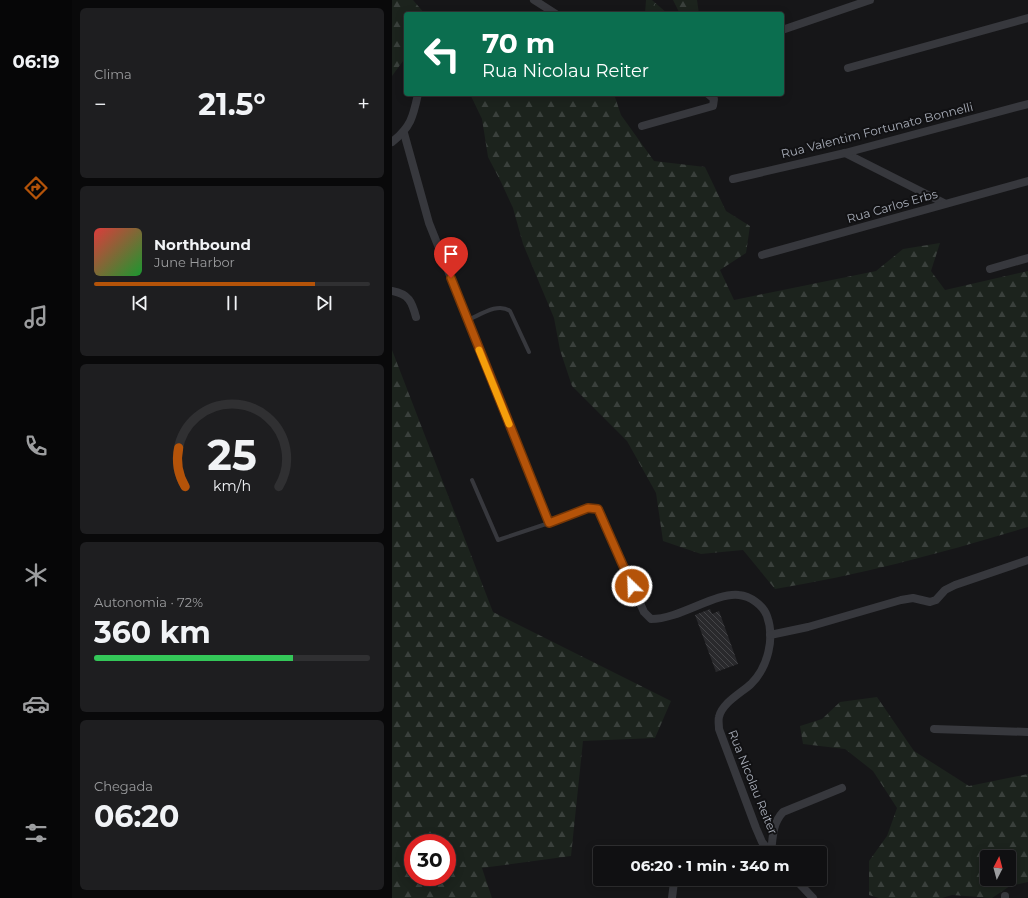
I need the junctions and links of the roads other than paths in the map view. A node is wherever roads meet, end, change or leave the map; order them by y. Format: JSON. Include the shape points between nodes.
{"nodes":[{"id":1,"x":534,"y":0,"type":"edge"},
{"id":2,"x":870,"y":0,"type":"edge"},
{"id":3,"x":553,"y":12,"type":"edge"},
{"id":4,"x":1028,"y":18,"type":"edge"},
{"id":5,"x":784,"y":29,"type":"edge"},
{"id":6,"x":848,"y":68,"type":"dead end"},
{"id":7,"x":418,"y":96,"type":"edge"},
{"id":8,"x":710,"y":96,"type":"edge"},
{"id":9,"x":1028,"y":104,"type":"edge"},
{"id":10,"x":642,"y":126,"type":"dead end"},
{"id":11,"x":404,"y":133,"type":"junction"},
{"id":12,"x":392,"y":142,"type":"edge"},
{"id":13,"x":845,"y":153,"type":"junction"},
{"id":14,"x":733,"y":179,"type":"dead end"},
{"id":15,"x":1028,"y":181,"type":"edge"},
{"id":16,"x":944,"y":203,"type":"junction"},
{"id":17,"x":762,"y":255,"type":"dead end"},
{"id":18,"x":1028,"y":258,"type":"edge"},
{"id":19,"x":990,"y":269,"type":"dead end"},
{"id":20,"x":392,"y":290,"type":"edge"},
{"id":21,"x":416,"y":318,"type":"dead end"},
{"id":22,"x":467,"y":320,"type":"junction"},
{"id":23,"x":529,"y":352,"type":"dead end"},
{"id":24,"x":472,"y":480,"type":"dead end"},
{"id":25,"x":549,"y":523,"type":"junction"},
{"id":26,"x":1028,"y":560,"type":"edge"},
{"id":27,"x":770,"y":635,"type":"junction"},
{"id":28,"x":934,"y":729,"type":"dead end"},
{"id":29,"x":1028,"y":732,"type":"edge"},
{"id":30,"x":842,"y":788,"type":"dead end"},
{"id":31,"x":765,"y":846,"type":"edge"},
{"id":32,"x":772,"y":846,"type":"edge"},
{"id":33,"x":674,"y":886,"type":"edge"},
{"id":34,"x":802,"y":886,"type":"edge"},
{"id":35,"x":672,"y":898,"type":"edge"},
{"id":36,"x":813,"y":898,"type":"edge"}],
"edges":[{"from":1,"to":3,"type":"street"},
{"from":2,"to":5,"type":"street"},
{"from":4,"to":6,"type":"street"},
{"from":7,"to":11,"type":"street"},
{"from":8,"to":10,"type":"street","via":[[714,99],[713,106]]},
{"from":9,"to":13,"type":"street","name":"Rua Valentim Fortunato Bonnelli"},
{"from":11,"to":12,"type":"street"},
{"from":11,"to":22,"type":"street","via":[[429,223]]},
{"from":13,"to":14,"type":"street","name":"Rua Valentim Fortunato Bonnelli"},
{"from":13,"to":16,"type":"street"},
{"from":15,"to":16,"type":"street","name":"Rua Carlos Erbs"},
{"from":16,"to":17,"type":"street","name":"Rua Carlos Erbs"},
{"from":18,"to":19,"type":"street"},
{"from":20,"to":21,"type":"street","via":[[405,294],[411,300]]},
{"from":22,"to":23,"type":"lane","via":[[505,307],[510,311]]},
{"from":22,"to":25,"type":"street"},
{"from":24,"to":25,"type":"lane","via":[[498,540]]},
{"from":25,"to":27,"type":"street","name":"Rua Nicolau Reiter","via":[[588,508],[598,509],[644,612],[651,619],[664,619],[722,598],[738,595],[755,601],[765,611]]},
{"from":26,"to":27,"type":"street","via":[[955,585],[930,602],[913,598],[901,600],[808,627]]},
{"from":27,"to":31,"type":"street","name":"Rua Nicolau Reiter","via":[[767,656],[760,672],[719,716],[719,729],[756,828]]},
{"from":28,"to":29,"type":"street"},
{"from":30,"to":32,"type":"street","via":[[783,812],[773,830]]},
{"from":33,"to":35,"type":"street"},
{"from":34,"to":36,"type":"street"}]}
